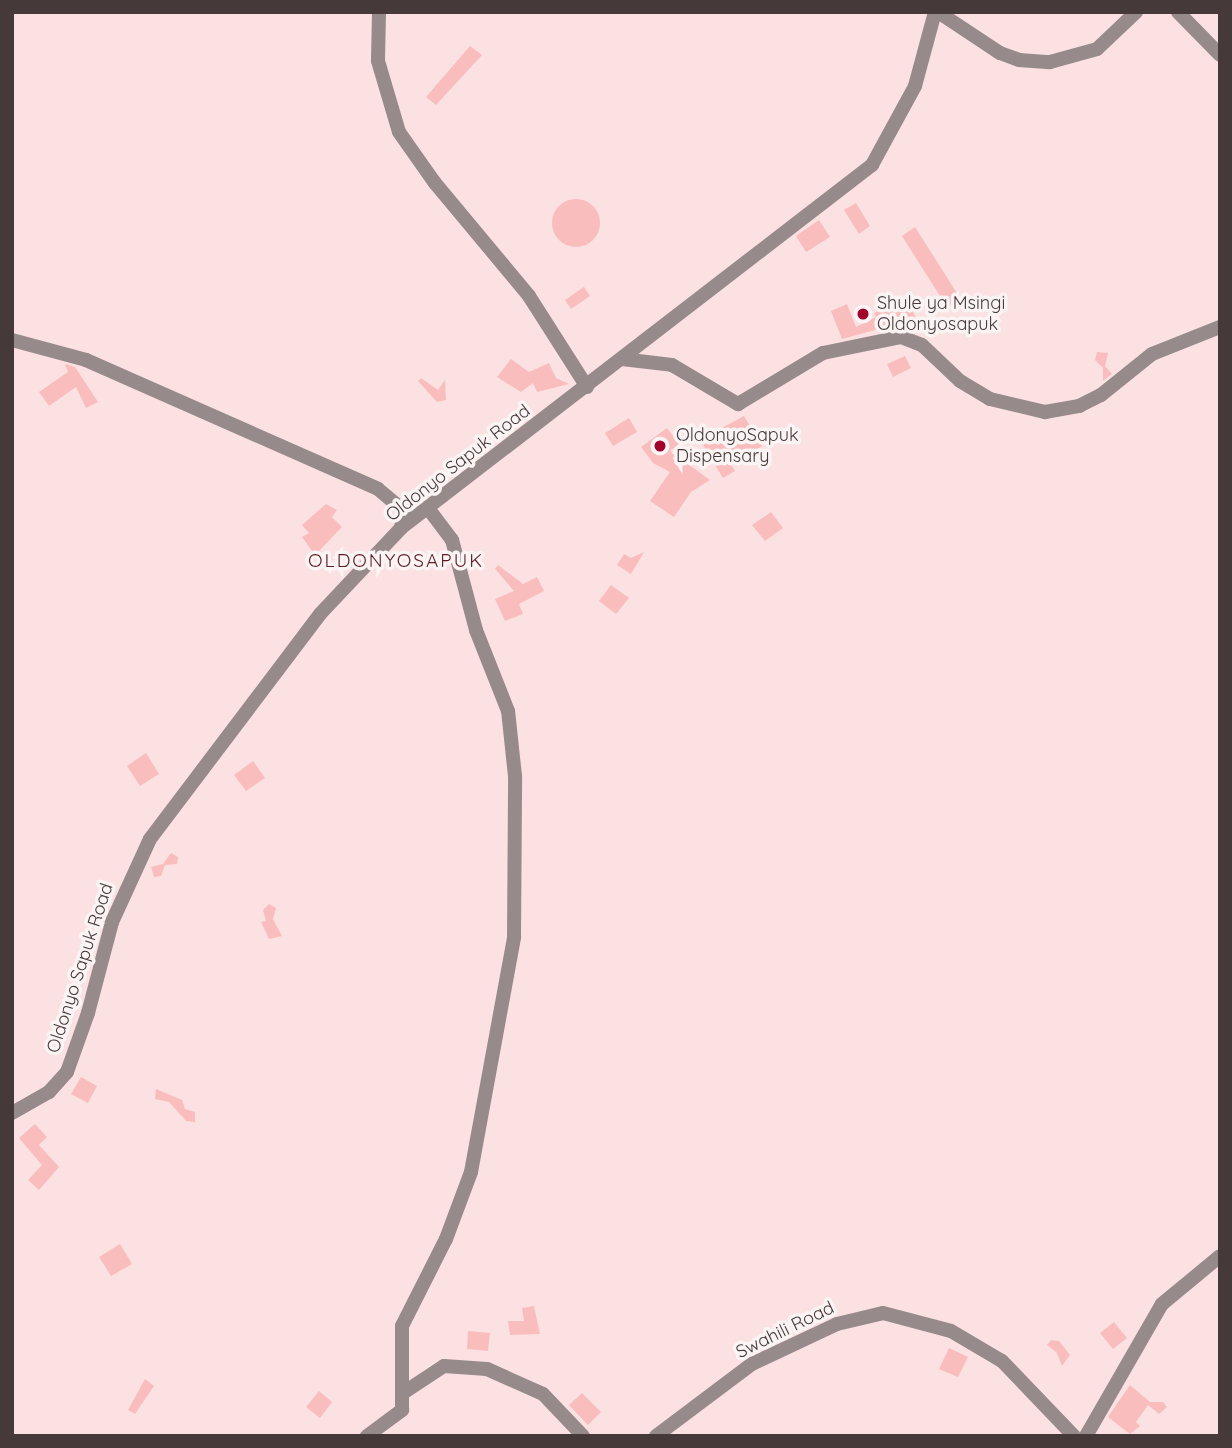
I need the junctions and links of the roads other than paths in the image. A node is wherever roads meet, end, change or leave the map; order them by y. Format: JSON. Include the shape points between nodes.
{"nodes":[{"id":1,"x":379,"y":12,"type":"edge"},
{"id":2,"x":937,"y":12,"type":"edge"},
{"id":3,"x":1136,"y":12,"type":"edge"},
{"id":4,"x":1178,"y":12,"type":"edge"},
{"id":5,"x":1220,"y":55,"type":"edge"},
{"id":6,"x":1220,"y":327,"type":"edge"},
{"id":7,"x":12,"y":340,"type":"edge"},
{"id":8,"x":622,"y":359,"type":"junction"},
{"id":9,"x":587,"y":387,"type":"junction"},
{"id":10,"x":428,"y":508,"type":"junction"},
{"id":11,"x":401,"y":528,"type":"junction"},
{"id":12,"x":12,"y":1113,"type":"edge"},
{"id":13,"x":1220,"y":1256,"type":"edge"},
{"id":14,"x":403,"y":1393,"type":"junction"},
{"id":15,"x":367,"y":1436,"type":"edge"},
{"id":16,"x":583,"y":1436,"type":"edge"},
{"id":17,"x":656,"y":1436,"type":"edge"},
{"id":18,"x":1074,"y":1436,"type":"edge"},
{"id":19,"x":1086,"y":1436,"type":"edge"}],
"edges":[{"from":1,"to":9,"type":"street","via":[[379,61],[399,132],[529,296]]},
{"from":2,"to":3,"type":"street","via":[[1000,53],[1050,62],[1097,49]]},
{"from":2,"to":8,"type":"street","name":"Oldonyo Sapuk Road","via":[[915,86],[872,165]]},
{"from":4,"to":5,"type":"street"},
{"from":6,"to":8,"type":"street","via":[[1152,354],[1085,403],[1045,412],[990,399],[960,381],[922,345],[901,337],[823,353],[738,404],[672,365]]},
{"from":7,"to":11,"type":"street","via":[[86,360],[378,489],[404,511]]},
{"from":8,"to":9,"type":"street","name":"Oldonyo Sapuk Road"},
{"from":9,"to":10,"type":"street","name":"Oldonyo Sapuk Road"},
{"from":10,"to":11,"type":"street","name":"Oldonyo Sapuk Road"},
{"from":10,"to":14,"type":"street","via":[[453,540],[476,630],[508,711],[515,776],[514,937],[471,1172],[446,1239],[402,1325]]},
{"from":11,"to":12,"type":"street","name":"Oldonyo Sapuk Road","via":[[321,613],[150,839],[112,922],[89,1013],[67,1072],[49,1092]]},
{"from":13,"to":19,"type":"street","via":[[1162,1304]]},
{"from":14,"to":15,"type":"street","via":[[402,1410]]},
{"from":14,"to":16,"type":"street","via":[[444,1367],[487,1369],[542,1394]]},
{"from":17,"to":18,"type":"street","name":"Swahili Road","via":[[752,1364],[837,1324],[883,1313],[951,1331],[1002,1361]]}]}
